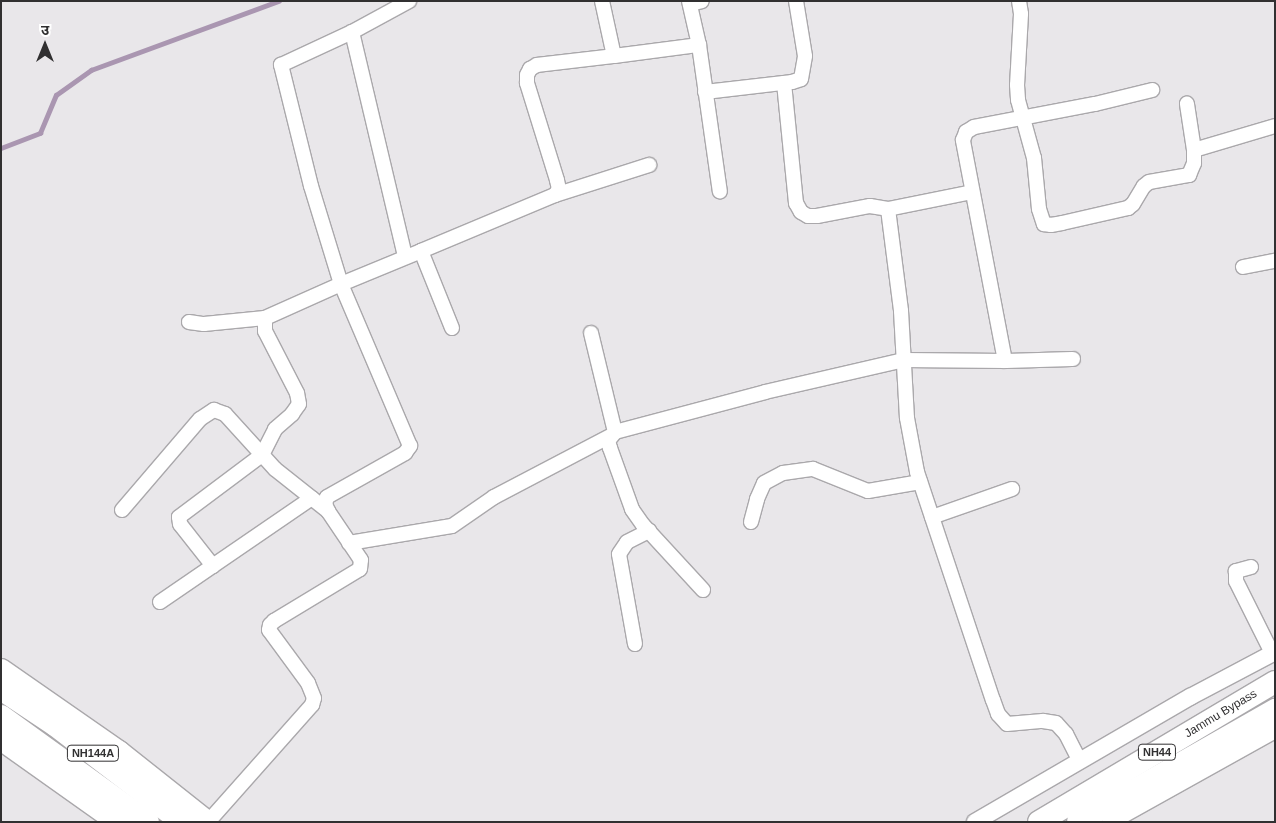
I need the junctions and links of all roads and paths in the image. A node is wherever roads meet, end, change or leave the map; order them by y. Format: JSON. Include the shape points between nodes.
{"nodes":[{"id":1,"x":409,"y":1,"type":"edge"},
{"id":2,"x":602,"y":1,"type":"edge"},
{"id":3,"x":796,"y":1,"type":"edge"},
{"id":4,"x":1019,"y":1,"type":"edge"},
{"id":5,"x":694,"y":2,"type":"edge"},
{"id":6,"x":352,"y":32,"type":"junction"},
{"id":7,"x":699,"y":46,"type":"junction"},
{"id":8,"x":614,"y":56,"type":"junction"},
{"id":9,"x":784,"y":83,"type":"junction"},
{"id":10,"x":1152,"y":90,"type":"dead end"},
{"id":11,"x":705,"y":92,"type":"junction"},
{"id":12,"x":1187,"y":104,"type":"dead end"},
{"id":13,"x":1022,"y":116,"type":"junction"},
{"id":14,"x":1275,"y":126,"type":"edge"},
{"id":15,"x":1194,"y":150,"type":"junction"},
{"id":16,"x":649,"y":165,"type":"dead end"},
{"id":17,"x":720,"y":192,"type":"dead end"},
{"id":18,"x":972,"y":192,"type":"junction"},
{"id":19,"x":555,"y":195,"type":"junction"},
{"id":20,"x":888,"y":209,"type":"junction"},
{"id":21,"x":421,"y":251,"type":"junction"},
{"id":22,"x":405,"y":257,"type":"junction"},
{"id":23,"x":1275,"y":260,"type":"edge"},
{"id":24,"x":1243,"y":268,"type":"dead end"},
{"id":25,"x":341,"y":284,"type":"junction"},
{"id":26,"x":265,"y":318,"type":"junction"},
{"id":27,"x":189,"y":322,"type":"dead end"},
{"id":28,"x":452,"y":328,"type":"dead end"},
{"id":29,"x":591,"y":333,"type":"dead end"},
{"id":30,"x":1072,"y":359,"type":"dead end"},
{"id":31,"x":904,"y":360,"type":"junction"},
{"id":32,"x":1004,"y":361,"type":"junction"},
{"id":33,"x":613,"y":434,"type":"junction"},
{"id":34,"x":262,"y":455,"type":"junction"},
{"id":35,"x":920,"y":482,"type":"junction"},
{"id":36,"x":1012,"y":489,"type":"dead end"},
{"id":37,"x":312,"y":498,"type":"junction"},
{"id":38,"x":122,"y":510,"type":"dead end"},
{"id":39,"x":328,"y":512,"type":"junction"},
{"id":40,"x":932,"y":517,"type":"junction"},
{"id":41,"x":751,"y":522,"type":"dead end"},
{"id":42,"x":649,"y":531,"type":"junction"},
{"id":43,"x":350,"y":543,"type":"junction"},
{"id":44,"x":213,"y":566,"type":"junction"},
{"id":45,"x":1251,"y":567,"type":"dead end"},
{"id":46,"x":703,"y":590,"type":"dead end"},
{"id":47,"x":160,"y":602,"type":"dead end"},
{"id":48,"x":635,"y":644,"type":"dead end"},
{"id":49,"x":1274,"y":653,"type":"edge"},
{"id":50,"x":1,"y":670,"type":"edge"},
{"id":51,"x":1275,"y":682,"type":"edge"},
{"id":52,"x":1,"y":689,"type":"edge"},
{"id":53,"x":1275,"y":710,"type":"edge"},
{"id":54,"x":1,"y":716,"type":"edge"},
{"id":55,"x":1275,"y":730,"type":"edge"},
{"id":56,"x":1,"y":739,"type":"edge"},
{"id":57,"x":1080,"y":761,"type":"junction"},
{"id":58,"x":127,"y":820,"type":"edge"},
{"id":59,"x":182,"y":822,"type":"edge"},
{"id":60,"x":207,"y":822,"type":"edge"},
{"id":61,"x":975,"y":822,"type":"edge"},
{"id":62,"x":1039,"y":822,"type":"edge"},
{"id":63,"x":1078,"y":822,"type":"edge"},
{"id":64,"x":1110,"y":822,"type":"edge"}],
"edges":[{"from":1,"to":6,"type":"street"},
{"from":2,"to":8,"type":"street"},
{"from":3,"to":9,"type":"street","via":[[804,47],[804,70],[798,81]]},
{"from":4,"to":13,"type":"street","via":[[1022,14],[1017,85]]},
{"from":5,"to":7,"type":"street"},
{"from":6,"to":22,"type":"street"},
{"from":6,"to":25,"type":"street","via":[[282,65],[311,186]]},
{"from":7,"to":8,"type":"street"},
{"from":7,"to":11,"type":"street"},
{"from":8,"to":19,"type":"street","via":[[537,65],[527,75],[557,180],[559,189]]},
{"from":9,"to":11,"type":"street"},
{"from":9,"to":20,"type":"street","via":[[796,203],[801,212],[817,216],[870,206]]},
{"from":10,"to":13,"type":"street","via":[[1095,104]]},
{"from":11,"to":17,"type":"street"},
{"from":12,"to":15,"type":"street"},
{"from":13,"to":15,"type":"street","via":[[1034,158],[1042,221],[1051,225],[1128,208],[1149,182],[1189,175],[1194,163]]},
{"from":13,"to":18,"type":"street","via":[[974,127],[966,132],[964,149]]},
{"from":14,"to":15,"type":"street"},
{"from":16,"to":19,"type":"street"},
{"from":18,"to":20,"type":"street"},
{"from":18,"to":32,"type":"street"},
{"from":19,"to":21,"type":"street"},
{"from":20,"to":31,"type":"street","via":[[902,311]]},
{"from":21,"to":22,"type":"street"},
{"from":21,"to":28,"type":"street"},
{"from":22,"to":25,"type":"street"},
{"from":23,"to":24,"type":"street"},
{"from":25,"to":26,"type":"street"},
{"from":25,"to":39,"type":"street","via":[[410,446],[405,453],[332,492],[325,504]]},
{"from":26,"to":27,"type":"street","via":[[204,324]]},
{"from":26,"to":34,"type":"street","via":[[265,331],[297,393],[299,404],[275,429]]},
{"from":29,"to":33,"type":"street"},
{"from":30,"to":32,"type":"street"},
{"from":31,"to":32,"type":"street"},
{"from":31,"to":33,"type":"street","via":[[765,392]]},
{"from":31,"to":35,"type":"street","via":[[907,418]]},
{"from":33,"to":42,"type":"street","via":[[610,448],[627,497]]},
{"from":33,"to":43,"type":"street","via":[[494,496],[452,526]]},
{"from":34,"to":37,"type":"street"},
{"from":34,"to":38,"type":"street","via":[[225,414],[214,410],[200,419]]},
{"from":34,"to":44,"type":"street","via":[[179,517],[180,524]]},
{"from":35,"to":40,"type":"street"},
{"from":35,"to":41,"type":"street","via":[[868,492],[813,469],[783,473],[764,484]]},
{"from":36,"to":40,"type":"street"},
{"from":37,"to":39,"type":"street"},
{"from":37,"to":44,"type":"street"},
{"from":39,"to":43,"type":"street"},
{"from":40,"to":57,"type":"street","via":[[998,714],[1006,724],[1056,723],[1066,734]]},
{"from":42,"to":46,"type":"street"},
{"from":42,"to":48,"type":"street","via":[[626,542],[619,554]]},
{"from":43,"to":60,"type":"street","via":[[361,560],[360,569],[270,625],[272,637],[312,691],[312,704]]},
{"from":44,"to":47,"type":"street"},
{"from":45,"to":49,"type":"street","via":[[1236,571],[1236,581]]},
{"from":49,"to":57,"type":"street"},
{"from":50,"to":60,"type":"highway","via":[[119,752]]},
{"from":51,"to":62,"type":"highway","name":"Jammu Bypass","number":"NH44"},
{"from":52,"to":59,"type":"highway","number":"NH144A","via":[[55,725]]},
{"from":53,"to":63,"type":"highway","name":"Jammu Bypass","number":"NH44"},
{"from":54,"to":58,"type":"highway","number":"NH144A"},
{"from":55,"to":64,"type":"street"},
{"from":56,"to":58,"type":"highway"},
{"from":57,"to":61,"type":"street"}]}
